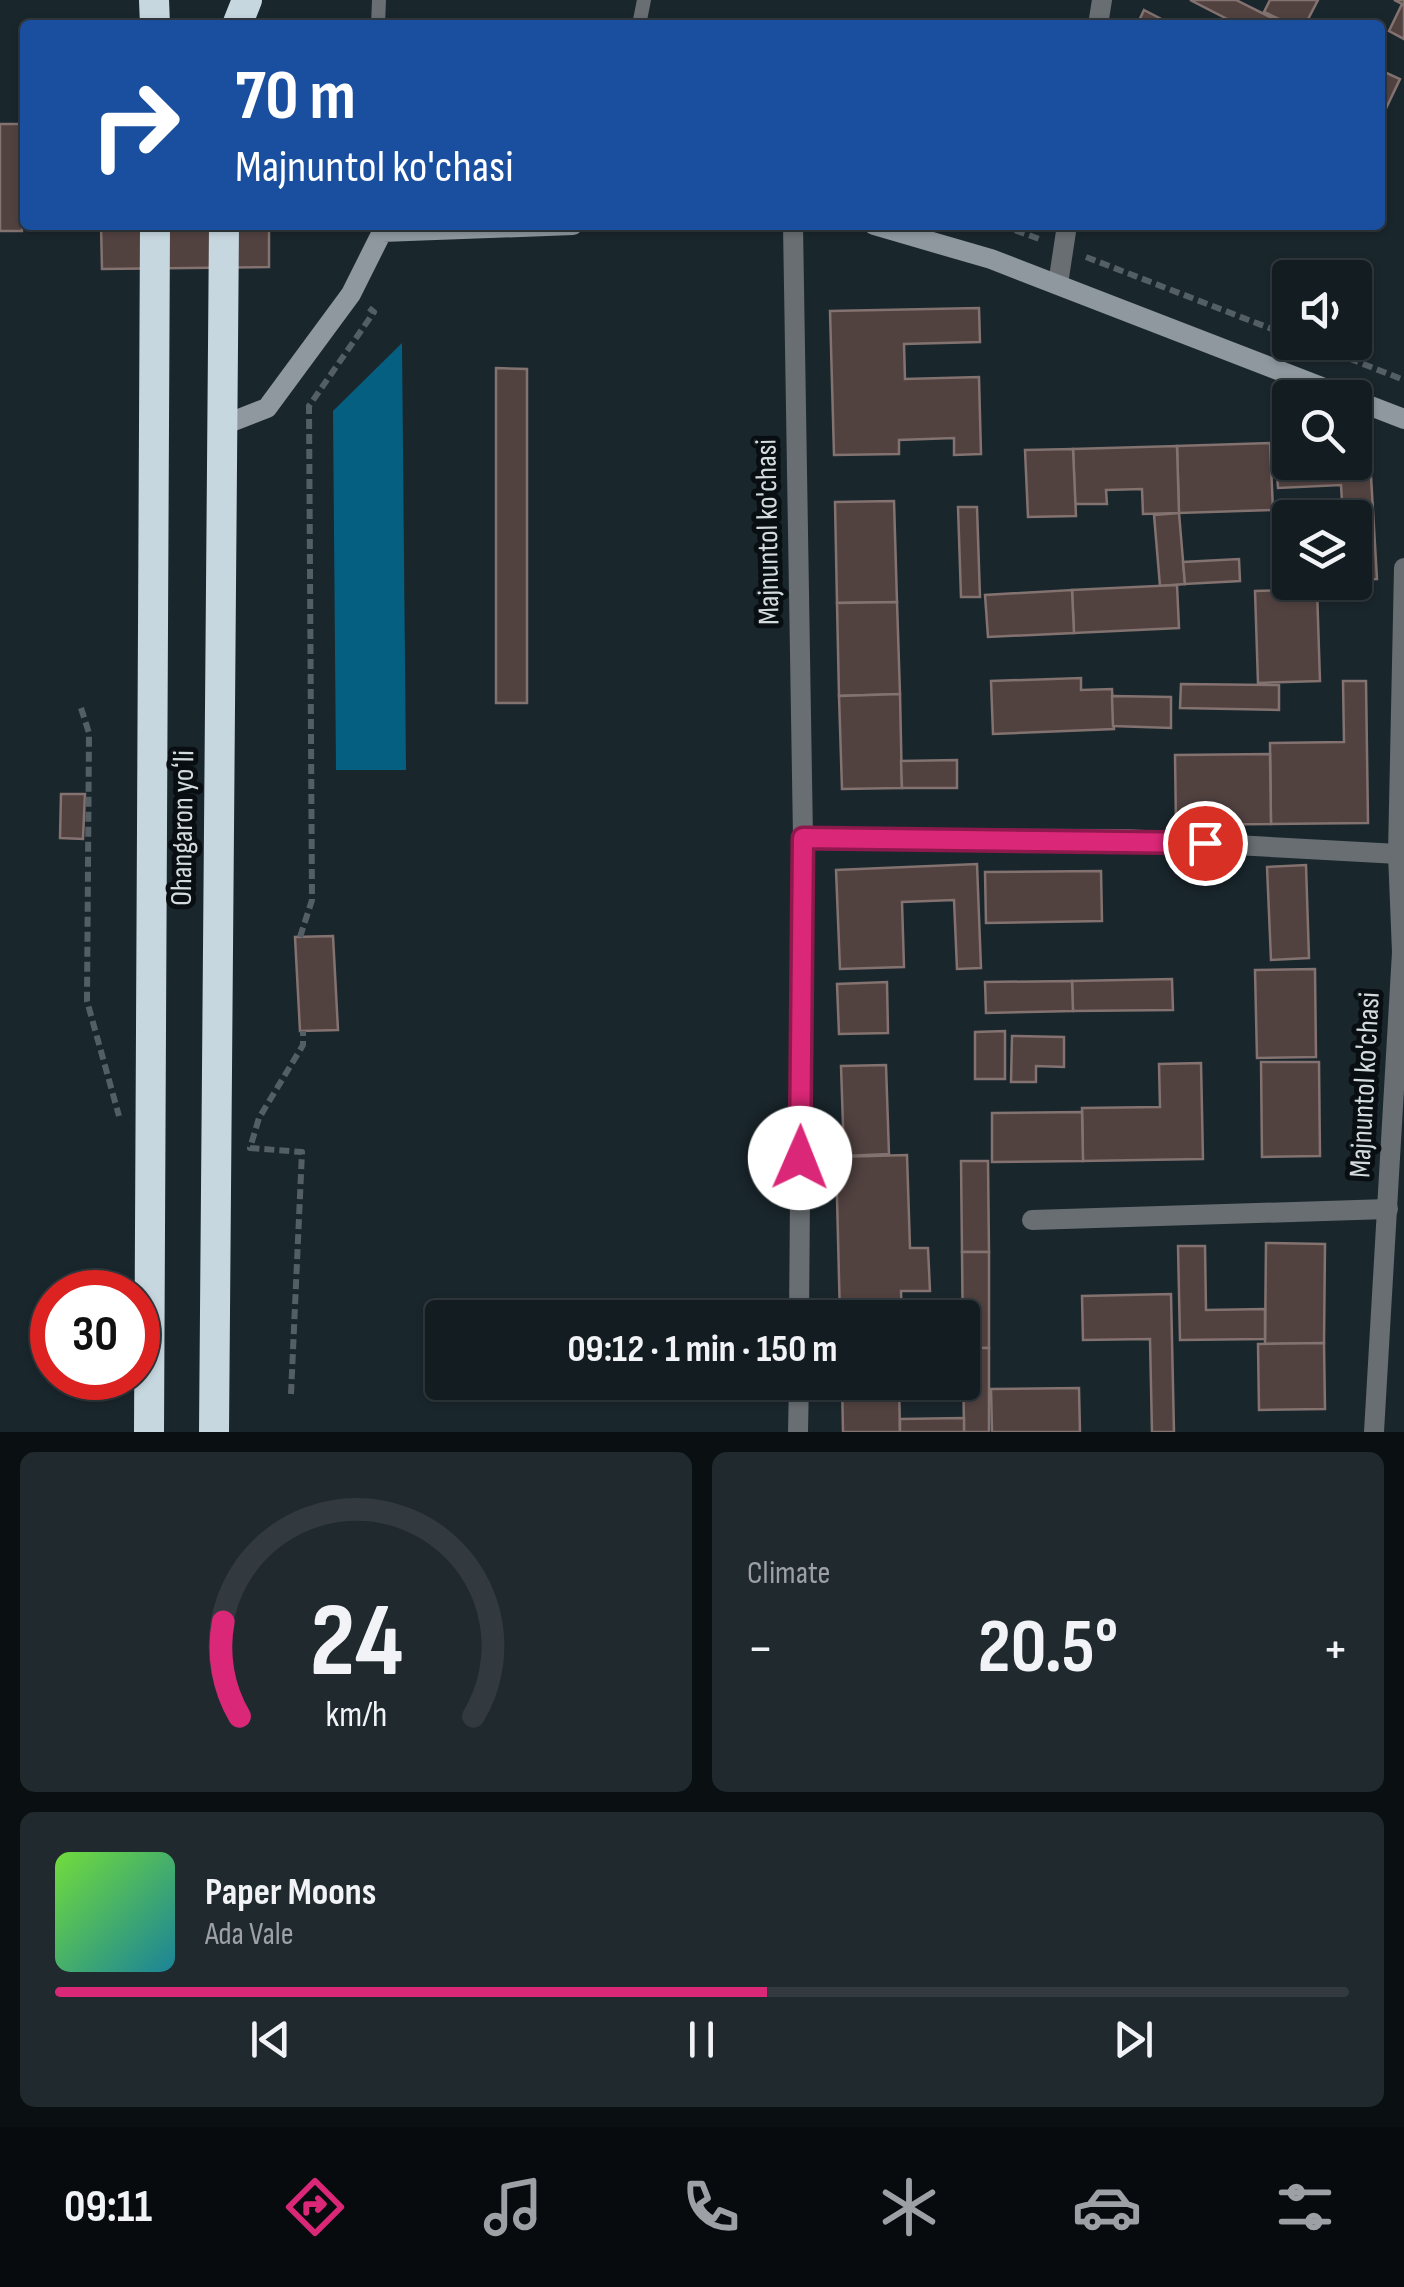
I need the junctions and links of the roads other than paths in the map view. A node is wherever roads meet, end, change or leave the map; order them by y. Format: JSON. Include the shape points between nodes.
{"nodes":[{"id":1,"x":155,"y":230,"type":"edge"},
{"id":2,"x":224,"y":230,"type":"edge"},
{"id":3,"x":381,"y":230,"type":"edge"},
{"id":4,"x":793,"y":230,"type":"edge"},
{"id":5,"x":895,"y":230,"type":"edge"},
{"id":6,"x":1066,"y":230,"type":"edge"},
{"id":7,"x":1058,"y":284,"type":"junction"},
{"id":8,"x":1306,"y":380,"type":"edge"},
{"id":9,"x":1372,"y":406,"type":"edge"},
{"id":10,"x":1404,"y":418,"type":"edge"},
{"id":11,"x":226,"y":424,"type":"junction"},
{"id":12,"x":1404,"y":568,"type":"edge"},
{"id":13,"x":803,"y":838,"type":"junction"},
{"id":14,"x":1398,"y":854,"type":"junction"},
{"id":15,"x":1403,"y":952,"type":"edge"},
{"id":16,"x":1388,"y":1209,"type":"junction"},
{"id":17,"x":1032,"y":1220,"type":"dead end"},
{"id":18,"x":1394,"y":1259,"type":"edge"},
{"id":19,"x":799,"y":1300,"type":"edge"},
{"id":20,"x":799,"y":1400,"type":"edge"},
{"id":21,"x":149,"y":1432,"type":"edge"},
{"id":22,"x":214,"y":1432,"type":"edge"},
{"id":23,"x":798,"y":1432,"type":"edge"},
{"id":24,"x":1374,"y":1432,"type":"edge"}],
"edges":[{"from":1,"to":21,"type":"highway","name":"Ohangaron yoʻli"},
{"from":2,"to":11,"type":"highway","name":"Ohangaron yoʻli"},
{"from":3,"to":11,"type":"street","via":[[352,294],[267,408]]},
{"from":4,"to":13,"type":"street","name":"Majnuntol ko'chasi"},
{"from":5,"to":7,"type":"street"},
{"from":6,"to":7,"type":"street"},
{"from":7,"to":8,"type":"street"},
{"from":9,"to":10,"type":"street"},
{"from":11,"to":22,"type":"highway","name":"Ohangaron yoʻli"},
{"from":12,"to":14,"type":"street","name":"Majnuntol ko'chasi"},
{"from":13,"to":14,"type":"street","via":[[1127,839]]},
{"from":13,"to":19,"type":"street","name":"Majnuntol ko'chasi"},
{"from":14,"to":15,"type":"street","name":"Majnuntol ko'chasi"},
{"from":15,"to":16,"type":"street","name":"Majnuntol ko'chasi"},
{"from":16,"to":17,"type":"street"},
{"from":16,"to":18,"type":"street","name":"Majnuntol ko'chasi"},
{"from":18,"to":24,"type":"street","name":"Majnuntol ko'chasi"},
{"from":20,"to":23,"type":"street"}]}
